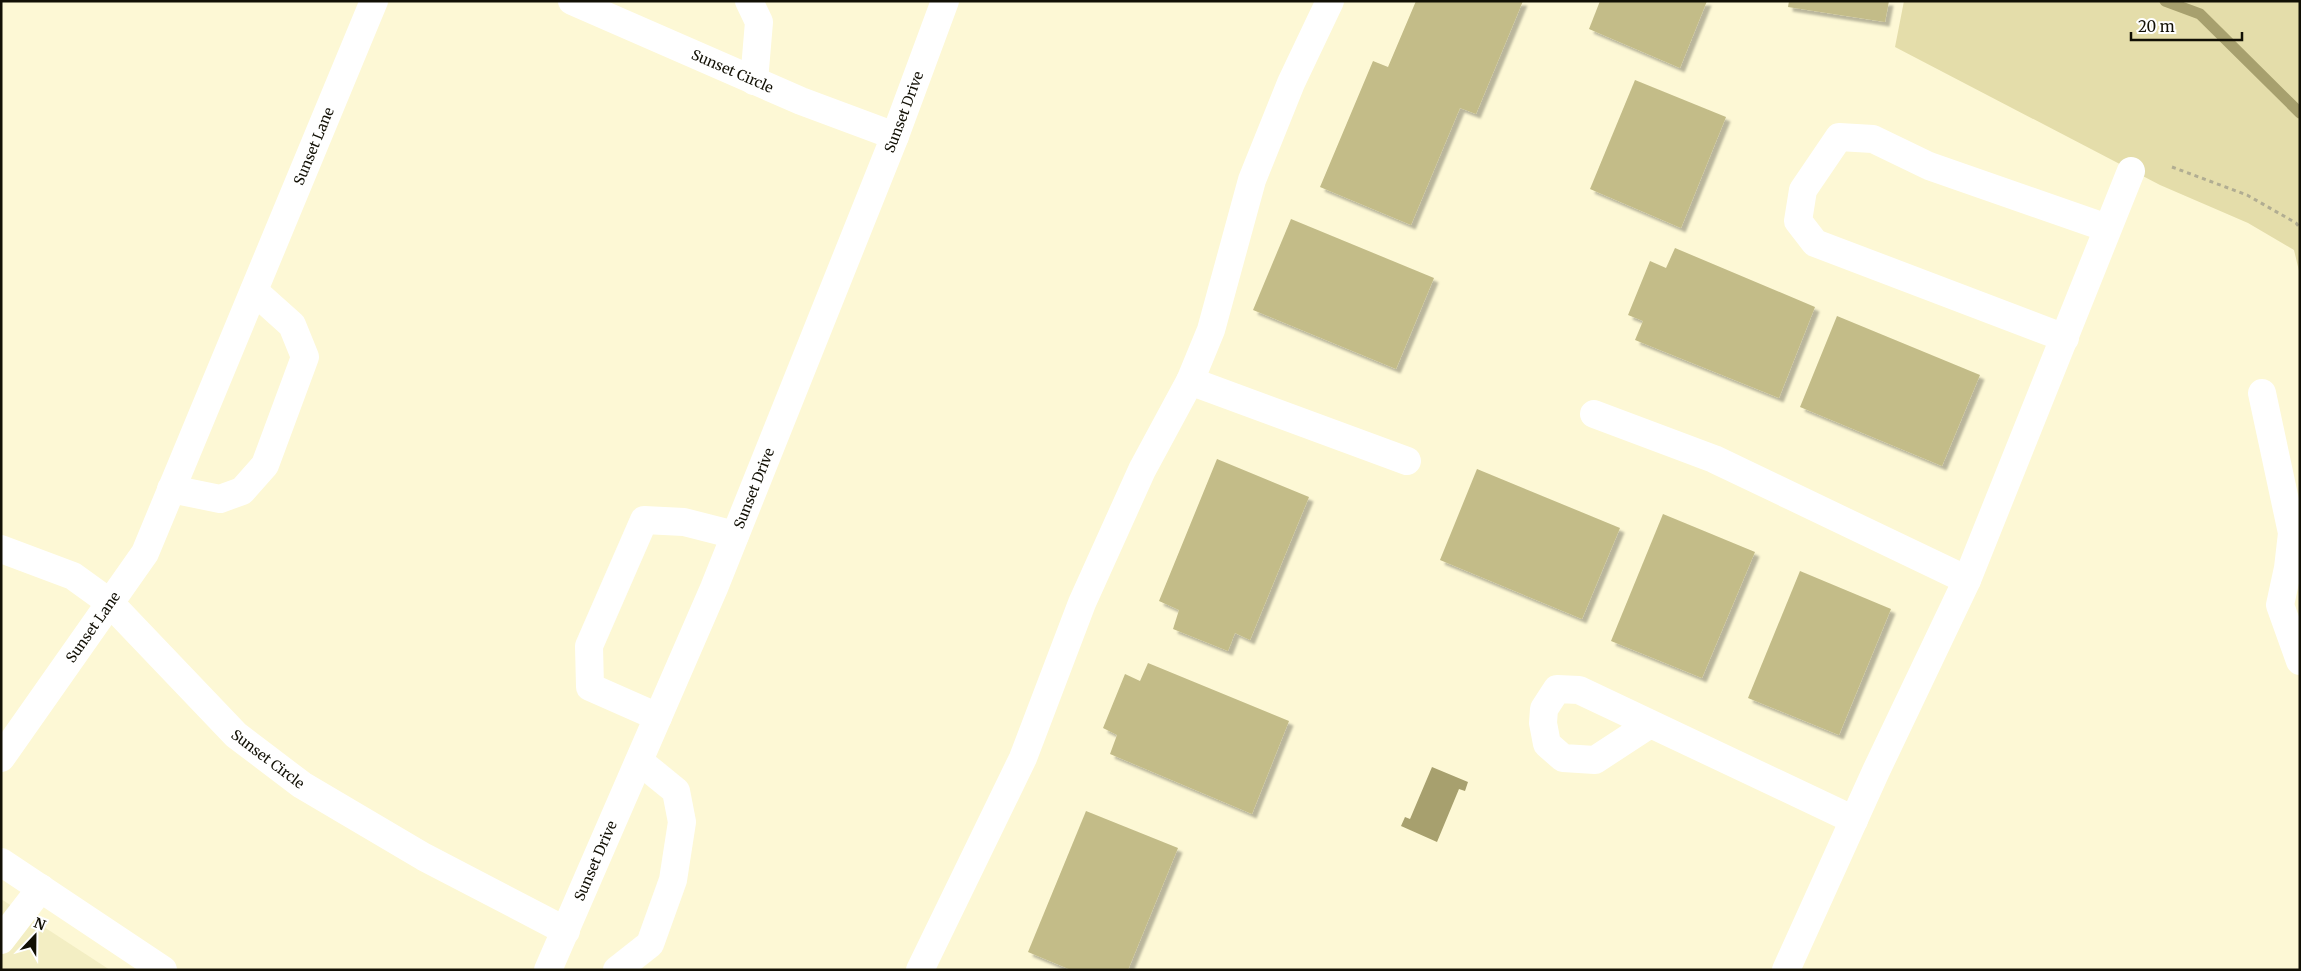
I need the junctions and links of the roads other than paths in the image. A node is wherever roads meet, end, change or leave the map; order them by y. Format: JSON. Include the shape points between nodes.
{"nodes":[{"id":1,"x":374,"y":1,"type":"edge"},
{"id":2,"x":572,"y":1,"type":"edge"},
{"id":3,"x":749,"y":1,"type":"edge"},
{"id":4,"x":945,"y":1,"type":"edge"},
{"id":5,"x":1330,"y":1,"type":"edge"},
{"id":6,"x":754,"y":81,"type":"junction"},
{"id":7,"x":895,"y":136,"type":"junction"},
{"id":8,"x":2131,"y":171,"type":"dead end"},
{"id":9,"x":2108,"y":228,"type":"junction"},
{"id":10,"x":254,"y":291,"type":"junction"},
{"id":11,"x":2065,"y":338,"type":"junction"},
{"id":12,"x":1190,"y":381,"type":"junction"},
{"id":13,"x":2262,"y":393,"type":"dead end"},
{"id":14,"x":1594,"y":414,"type":"dead end"},
{"id":15,"x":1407,"y":461,"type":"dead end"},
{"id":16,"x":171,"y":489,"type":"junction"},
{"id":17,"x":735,"y":536,"type":"junction"},
{"id":18,"x":1,"y":549,"type":"edge"},
{"id":19,"x":1967,"y":580,"type":"junction"},
{"id":20,"x":109,"y":602,"type":"junction"},
{"id":21,"x":2300,"y":661,"type":"edge"},
{"id":22,"x":658,"y":717,"type":"junction"},
{"id":23,"x":1650,"y":724,"type":"dead end"},
{"id":24,"x":1,"y":758,"type":"edge"},
{"id":25,"x":639,"y":762,"type":"junction"},
{"id":26,"x":1854,"y":820,"type":"junction"},
{"id":27,"x":1,"y":862,"type":"edge"},
{"id":28,"x":40,"y":888,"type":"junction"},
{"id":29,"x":566,"y":930,"type":"junction"},
{"id":30,"x":1,"y":940,"type":"edge"},
{"id":31,"x":554,"y":969,"type":"edge"},
{"id":32,"x":163,"y":970,"type":"edge"},
{"id":33,"x":617,"y":970,"type":"edge"},
{"id":34,"x":920,"y":970,"type":"edge"},
{"id":35,"x":1786,"y":970,"type":"edge"}],
"edges":[{"from":1,"to":10,"type":"street","name":"Sunset Lane"},
{"from":2,"to":6,"type":"street","name":"Sunset Circle"},
{"from":3,"to":6,"type":"street","via":[[759,22]]},
{"from":4,"to":7,"type":"street","name":"Sunset Drive"},
{"from":5,"to":12,"type":"street","via":[[1291,83],[1252,180],[1211,330]]},
{"from":6,"to":7,"type":"street","name":"Sunset Circle"},
{"from":7,"to":17,"type":"street","name":"Sunset Drive"},
{"from":8,"to":9,"type":"street"},
{"from":9,"to":11,"type":"street"},
{"from":9,"to":11,"type":"street","via":[[1929,166],[1873,139],[1839,136],[1803,190],[1798,221],[1815,243]]},
{"from":10,"to":16,"type":"street","name":"Sunset Lane"},
{"from":10,"to":16,"type":"street","via":[[292,325],[306,357],[265,465],[242,491],[220,499]]},
{"from":11,"to":19,"type":"street"},
{"from":12,"to":15,"type":"street"},
{"from":12,"to":34,"type":"street","via":[[1142,470],[1082,603],[1023,758]]},
{"from":13,"to":21,"type":"street","via":[[2292,533],[2280,605]]},
{"from":14,"to":19,"type":"street","via":[[1714,460]]},
{"from":16,"to":20,"type":"street","name":"Sunset Lane","via":[[145,553]]},
{"from":17,"to":22,"type":"street","name":"Sunset Drive"},
{"from":17,"to":22,"type":"street","via":[[684,522],[644,520],[589,646],[590,688]]},
{"from":18,"to":20,"type":"street","name":"Sunset Circle","via":[[73,576]]},
{"from":19,"to":26,"type":"street"},
{"from":20,"to":24,"type":"street","name":"Sunset Lane"},
{"from":20,"to":29,"type":"street","name":"Sunset Circle","via":[[236,735],[302,785],[424,856]]},
{"from":22,"to":25,"type":"street","name":"Sunset Drive"},
{"from":23,"to":26,"type":"street"},
{"from":25,"to":29,"type":"street","name":"Sunset Drive"},
{"from":25,"to":33,"type":"street","via":[[676,791],[682,822],[673,880],[650,944]]},
{"from":26,"to":35,"type":"street"},
{"from":27,"to":28,"type":"street"},
{"from":28,"to":30,"type":"street"},
{"from":28,"to":32,"type":"street"},
{"from":29,"to":31,"type":"street","name":"Sunset Drive"}]}
